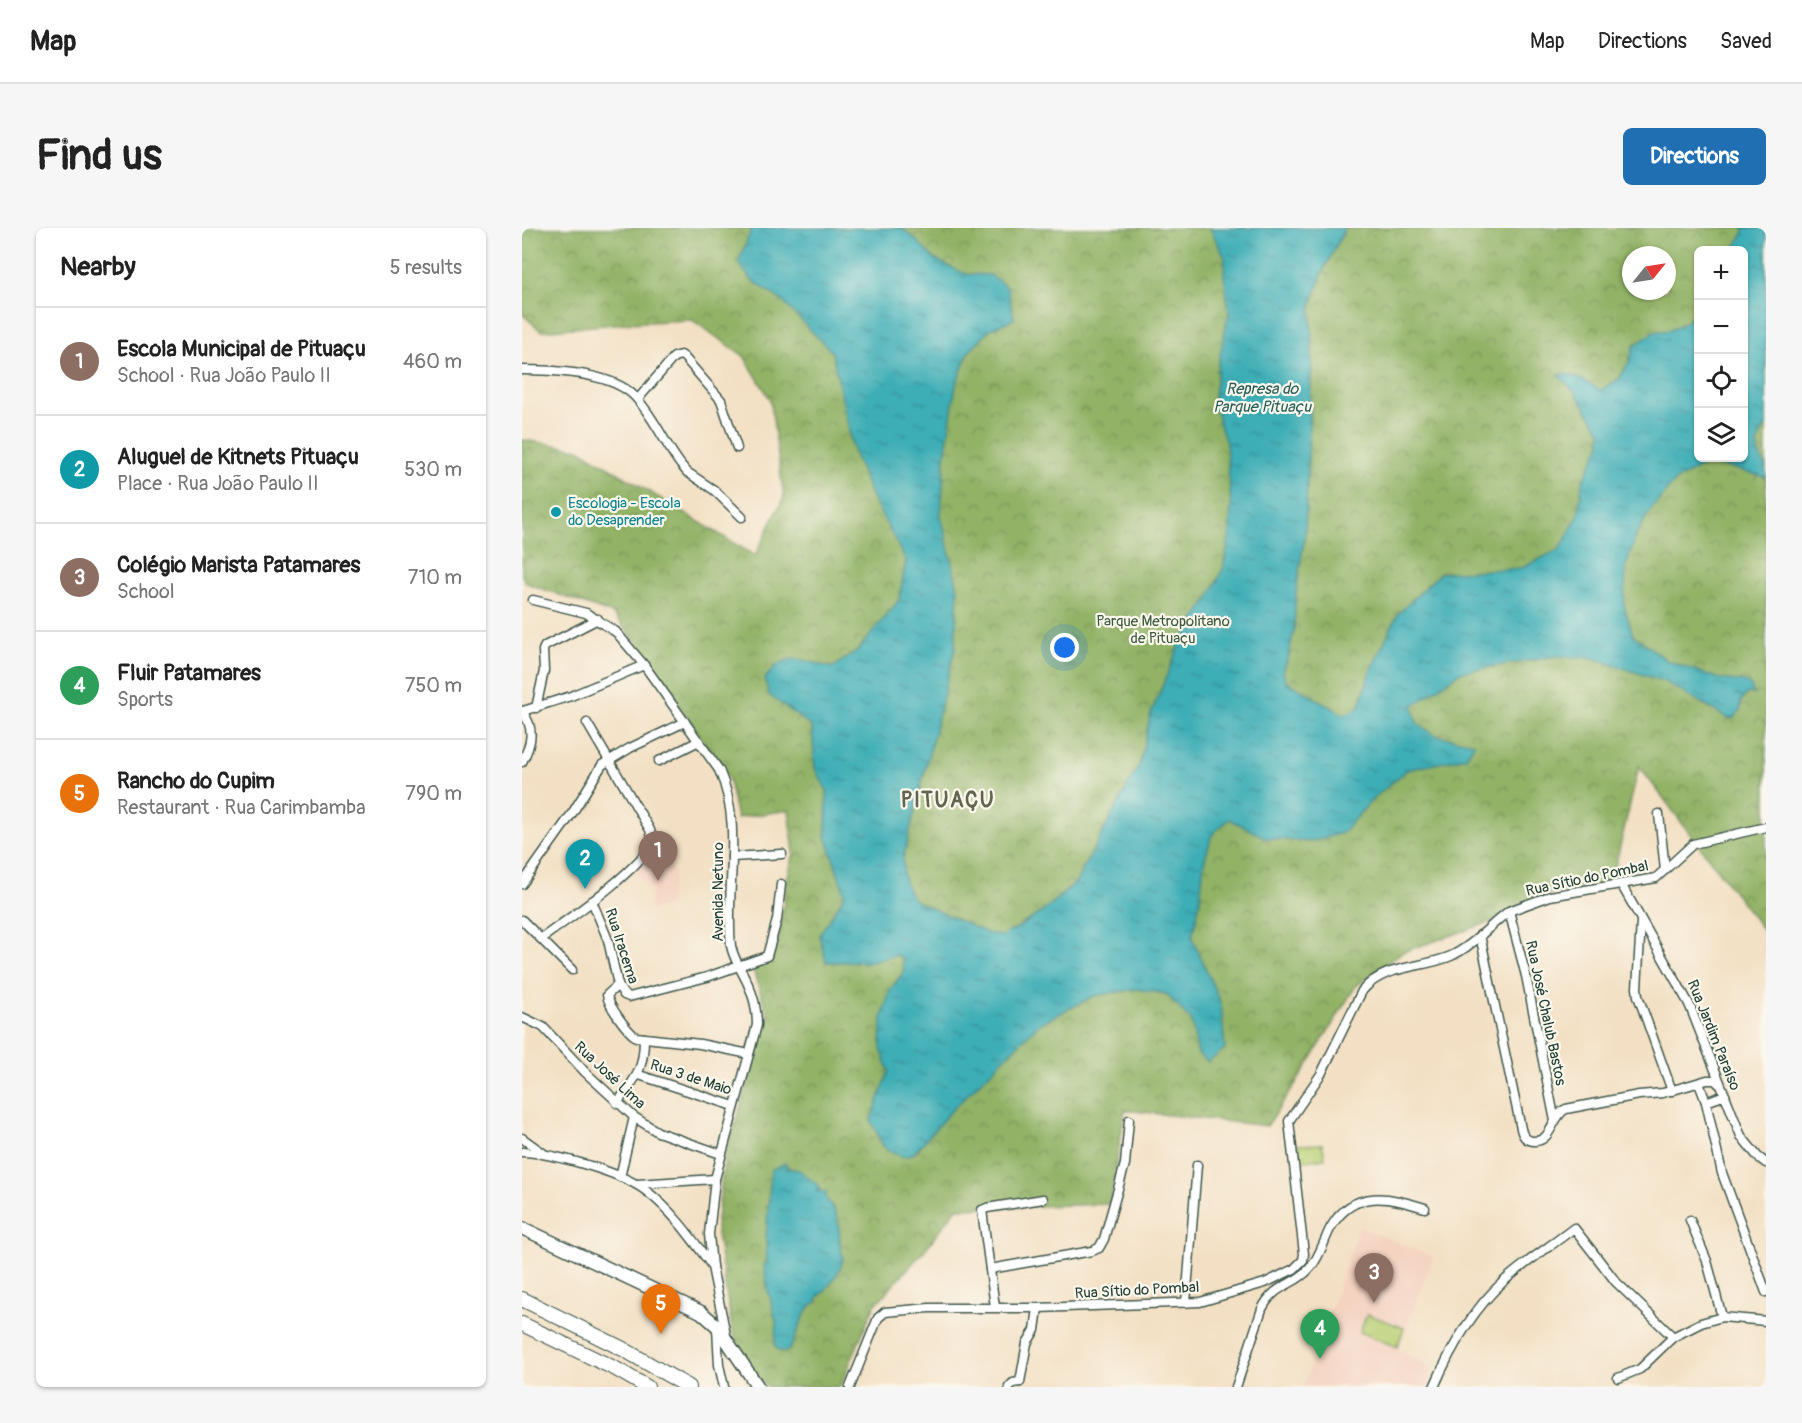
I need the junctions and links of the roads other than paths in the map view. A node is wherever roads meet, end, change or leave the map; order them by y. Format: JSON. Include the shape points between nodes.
{"nodes":[{"id":1,"x":522,"y":370,"type":"edge"},
{"id":2,"x":638,"y":399,"type":"junction"},
{"id":3,"x":737,"y":448,"type":"dead end"},
{"id":4,"x":742,"y":517,"type":"dead end"},
{"id":5,"x":533,"y":600,"type":"dead end"},
{"id":6,"x":598,"y":619,"type":"junction"},
{"id":7,"x":644,"y":665,"type":"junction"},
{"id":8,"x":536,"y":708,"type":"junction"},
{"id":9,"x":523,"y":711,"type":"edge"},
{"id":10,"x":685,"y":722,"type":"junction"},
{"id":11,"x":587,"y":723,"type":"dead end"},
{"id":12,"x":699,"y":741,"type":"junction"},
{"id":13,"x":608,"y":760,"type":"junction"},
{"id":14,"x":659,"y":761,"type":"dead end"},
{"id":15,"x":522,"y":762,"type":"edge"},
{"id":16,"x":1659,"y":814,"type":"dead end"},
{"id":17,"x":1766,"y":826,"type":"edge"},
{"id":18,"x":782,"y":854,"type":"dead end"},
{"id":19,"x":732,"y":857,"type":"junction"},
{"id":20,"x":1665,"y":870,"type":"junction"},
{"id":21,"x":522,"y":884,"type":"edge"},
{"id":22,"x":781,"y":884,"type":"dead end"},
{"id":23,"x":1621,"y":884,"type":"junction"},
{"id":24,"x":592,"y":901,"type":"junction"},
{"id":25,"x":1509,"y":911,"type":"junction"},
{"id":26,"x":1641,"y":919,"type":"junction"},
{"id":27,"x":522,"y":920,"type":"edge"},
{"id":28,"x":1480,"y":935,"type":"junction"},
{"id":29,"x":542,"y":938,"type":"junction"},
{"id":30,"x":737,"y":966,"type":"junction"},
{"id":31,"x":572,"y":970,"type":"dead end"},
{"id":32,"x":618,"y":985,"type":"junction"},
{"id":33,"x":522,"y":1017,"type":"edge"},
{"id":34,"x":640,"y":1037,"type":"junction"},
{"id":35,"x":748,"y":1054,"type":"junction"},
{"id":36,"x":639,"y":1074,"type":"junction"},
{"id":37,"x":1699,"y":1083,"type":"junction"},
{"id":38,"x":1719,"y":1084,"type":"junction"},
{"id":39,"x":1672,"y":1091,"type":"junction"},
{"id":40,"x":1725,"y":1095,"type":"junction"},
{"id":41,"x":1706,"y":1102,"type":"junction"},
{"id":42,"x":617,"y":1103,"type":"junction"},
{"id":43,"x":734,"y":1106,"type":"junction"},
{"id":44,"x":634,"y":1117,"type":"junction"},
{"id":45,"x":1129,"y":1120,"type":"dead end"},
{"id":46,"x":1555,"y":1121,"type":"junction"},
{"id":47,"x":522,"y":1138,"type":"edge"},
{"id":48,"x":522,"y":1152,"type":"edge"},
{"id":49,"x":543,"y":1153,"type":"junction"},
{"id":50,"x":721,"y":1155,"type":"junction"},
{"id":51,"x":1766,"y":1163,"type":"edge"},
{"id":52,"x":1197,"y":1165,"type":"dead end"},
{"id":53,"x":620,"y":1177,"type":"junction"},
{"id":54,"x":715,"y":1179,"type":"junction"},
{"id":55,"x":637,"y":1184,"type":"junction"},
{"id":56,"x":1043,"y":1199,"type":"dead end"},
{"id":57,"x":1425,"y":1208,"type":"dead end"},
{"id":58,"x":1690,"y":1220,"type":"dead end"},
{"id":59,"x":522,"y":1228,"type":"edge"},
{"id":60,"x":712,"y":1267,"type":"junction"},
{"id":61,"x":990,"y":1269,"type":"junction"},
{"id":62,"x":1766,"y":1292,"type":"edge"},
{"id":63,"x":522,"y":1299,"type":"edge"},
{"id":64,"x":1186,"y":1303,"type":"junction"},
{"id":65,"x":994,"y":1307,"type":"junction"},
{"id":66,"x":1038,"y":1308,"type":"junction"},
{"id":67,"x":1722,"y":1317,"type":"junction"},
{"id":68,"x":1766,"y":1321,"type":"edge"},
{"id":69,"x":522,"y":1324,"type":"edge"},
{"id":70,"x":717,"y":1326,"type":"junction"},
{"id":71,"x":1673,"y":1336,"type":"junction"},
{"id":72,"x":726,"y":1337,"type":"junction"},
{"id":73,"x":1618,"y":1378,"type":"dead end"},
{"id":74,"x":1022,"y":1384,"type":"edge"},
{"id":75,"x":647,"y":1387,"type":"edge"},
{"id":76,"x":689,"y":1387,"type":"edge"},
{"id":77,"x":724,"y":1387,"type":"edge"},
{"id":78,"x":758,"y":1387,"type":"edge"},
{"id":79,"x":850,"y":1387,"type":"edge"},
{"id":80,"x":1009,"y":1387,"type":"edge"},
{"id":81,"x":1236,"y":1387,"type":"edge"},
{"id":82,"x":1434,"y":1387,"type":"edge"}],
"edges":[{"from":1,"to":2,"type":"street","via":[[586,375],[620,386]]},
{"from":2,"to":3,"type":"street","via":[[681,355],[721,400]]},
{"from":2,"to":4,"type":"street","via":[[681,465]]},
{"from":5,"to":6,"type":"street","name":"Avenida Netuno"},
{"from":6,"to":7,"type":"street","name":"Avenida Netuno","via":[[622,638]]},
{"from":6,"to":8,"type":"street","via":[[545,646]]},
{"from":7,"to":8,"type":"street"},
{"from":7,"to":10,"type":"street","name":"Avenida Netuno"},
{"from":8,"to":9,"type":"street"},
{"from":9,"to":15,"type":"street","via":[[531,735]]},
{"from":10,"to":12,"type":"street","name":"Avenida Netuno"},
{"from":10,"to":13,"type":"street"},
{"from":11,"to":13,"type":"street"},
{"from":12,"to":14,"type":"street"},
{"from":12,"to":19,"type":"street","name":"Avenida Netuno","via":[[727,789],[732,815]]},
{"from":13,"to":21,"type":"street"},
{"from":13,"to":24,"type":"street","via":[[653,840],[639,860]]},
{"from":16,"to":20,"type":"street"},
{"from":17,"to":20,"type":"street","name":"Rua Sítio do Pombal","via":[[1694,844]]},
{"from":18,"to":19,"type":"street"},
{"from":19,"to":30,"type":"street","name":"Avenida Netuno","via":[[730,937]]},
{"from":20,"to":23,"type":"street","name":"Rua Sítio do Pombal","via":[[1656,878]]},
{"from":22,"to":30,"type":"street","via":[[769,952],[764,958]]},
{"from":23,"to":25,"type":"street","name":"Rua Sítio do Pombal","via":[[1550,896]]},
{"from":23,"to":26,"type":"street","name":"Rua Jardim Paraíso"},
{"from":24,"to":29,"type":"street"},
{"from":24,"to":32,"type":"street","name":"Rua Iracema","via":[[608,940]]},
{"from":25,"to":28,"type":"street","name":"Rua Sítio do Pombal"},
{"from":25,"to":46,"type":"street","name":"Rua José Chalub Bastos"},
{"from":26,"to":38,"type":"street","name":"Rua Jardim Paraíso","via":[[1689,1004]]},
{"from":26,"to":39,"type":"street","via":[[1637,988]]},
{"from":27,"to":29,"type":"street"},
{"from":28,"to":46,"type":"street","via":[[1522,1134],[1537,1141],[1547,1135]]},
{"from":28,"to":64,"type":"street","name":"Rua Sítio do Pombal","via":[[1450,956],[1384,973],[1368,984],[1321,1074],[1291,1116],[1288,1128],[1304,1254],[1300,1265],[1265,1283]]},
{"from":29,"to":31,"type":"street"},
{"from":30,"to":32,"type":"street","name":"Rua Iracema","via":[[629,997]]},
{"from":30,"to":35,"type":"street","name":"Avenida Netuno","via":[[756,1008],[755,1037]]},
{"from":32,"to":34,"type":"street","via":[[608,995],[609,1004],[631,1034]]},
{"from":33,"to":42,"type":"street","name":"Rua José Lima","via":[[543,1027]]},
{"from":34,"to":35,"type":"street"},
{"from":34,"to":36,"type":"street","via":[[644,1053]]},
{"from":35,"to":43,"type":"street","name":"Avenida Netuno"},
{"from":36,"to":42,"type":"street"},
{"from":36,"to":43,"type":"street","name":"Rua 3 de Maio"},
{"from":37,"to":38,"type":"street","via":[[1711,1079]]},
{"from":37,"to":39,"type":"street"},
{"from":37,"to":41,"type":"street"},
{"from":38,"to":40,"type":"street","name":"Rua Jardim Paraíso"},
{"from":39,"to":46,"type":"street","via":[[1566,1109]]},
{"from":40,"to":41,"type":"street"},
{"from":40,"to":51,"type":"street","name":"Rua Jardim Paraíso","via":[[1741,1137]]},
{"from":41,"to":62,"type":"street","via":[[1722,1173]]},
{"from":42,"to":44,"type":"street","name":"Rua José Lima"},
{"from":43,"to":50,"type":"street","name":"Avenida Netuno"},
{"from":44,"to":50,"type":"street","name":"Rua José Lima","via":[[658,1131]]},
{"from":44,"to":53,"type":"street"},
{"from":45,"to":61,"type":"street","via":[[1124,1170],[1099,1248]]},
{"from":47,"to":49,"type":"street"},
{"from":48,"to":49,"type":"street"},
{"from":49,"to":53,"type":"street"},
{"from":50,"to":54,"type":"street","name":"Avenida Netuno"},
{"from":52,"to":64,"type":"street"},
{"from":53,"to":55,"type":"street"},
{"from":54,"to":55,"type":"street"},
{"from":54,"to":60,"type":"street","name":"Avenida Netuno","via":[[710,1234]]},
{"from":55,"to":60,"type":"street","via":[[663,1206]]},
{"from":56,"to":61,"type":"street","via":[[982,1210]]},
{"from":57,"to":81,"type":"street","via":[[1377,1197],[1344,1210],[1308,1270],[1267,1299]]},
{"from":58,"to":67,"type":"street","via":[[1707,1261]]},
{"from":59,"to":70,"type":"street","via":[[687,1305]]},
{"from":60,"to":72,"type":"street","name":"Avenida Netuno"},
{"from":61,"to":65,"type":"street"},
{"from":63,"to":76,"type":"main road","via":[[616,1345]]},
{"from":64,"to":66,"type":"street","name":"Rua Sítio do Pombal"},
{"from":65,"to":66,"type":"street","name":"Rua Sítio do Pombal"},
{"from":65,"to":79,"type":"street","name":"Rua Sítio do Pombal","via":[[929,1308],[882,1314]]},
{"from":66,"to":74,"type":"street"},
{"from":67,"to":68,"type":"street"},
{"from":67,"to":71,"type":"street"},
{"from":69,"to":75,"type":"main road"},
{"from":70,"to":72,"type":"street"},
{"from":70,"to":77,"type":"street"},
{"from":71,"to":73,"type":"street","via":[[1645,1365]]},
{"from":71,"to":82,"type":"street","via":[[1616,1282],[1574,1228],[1488,1298]]},
{"from":72,"to":78,"type":"street"},
{"from":74,"to":80,"type":"street","via":[[1012,1383]]}]}
